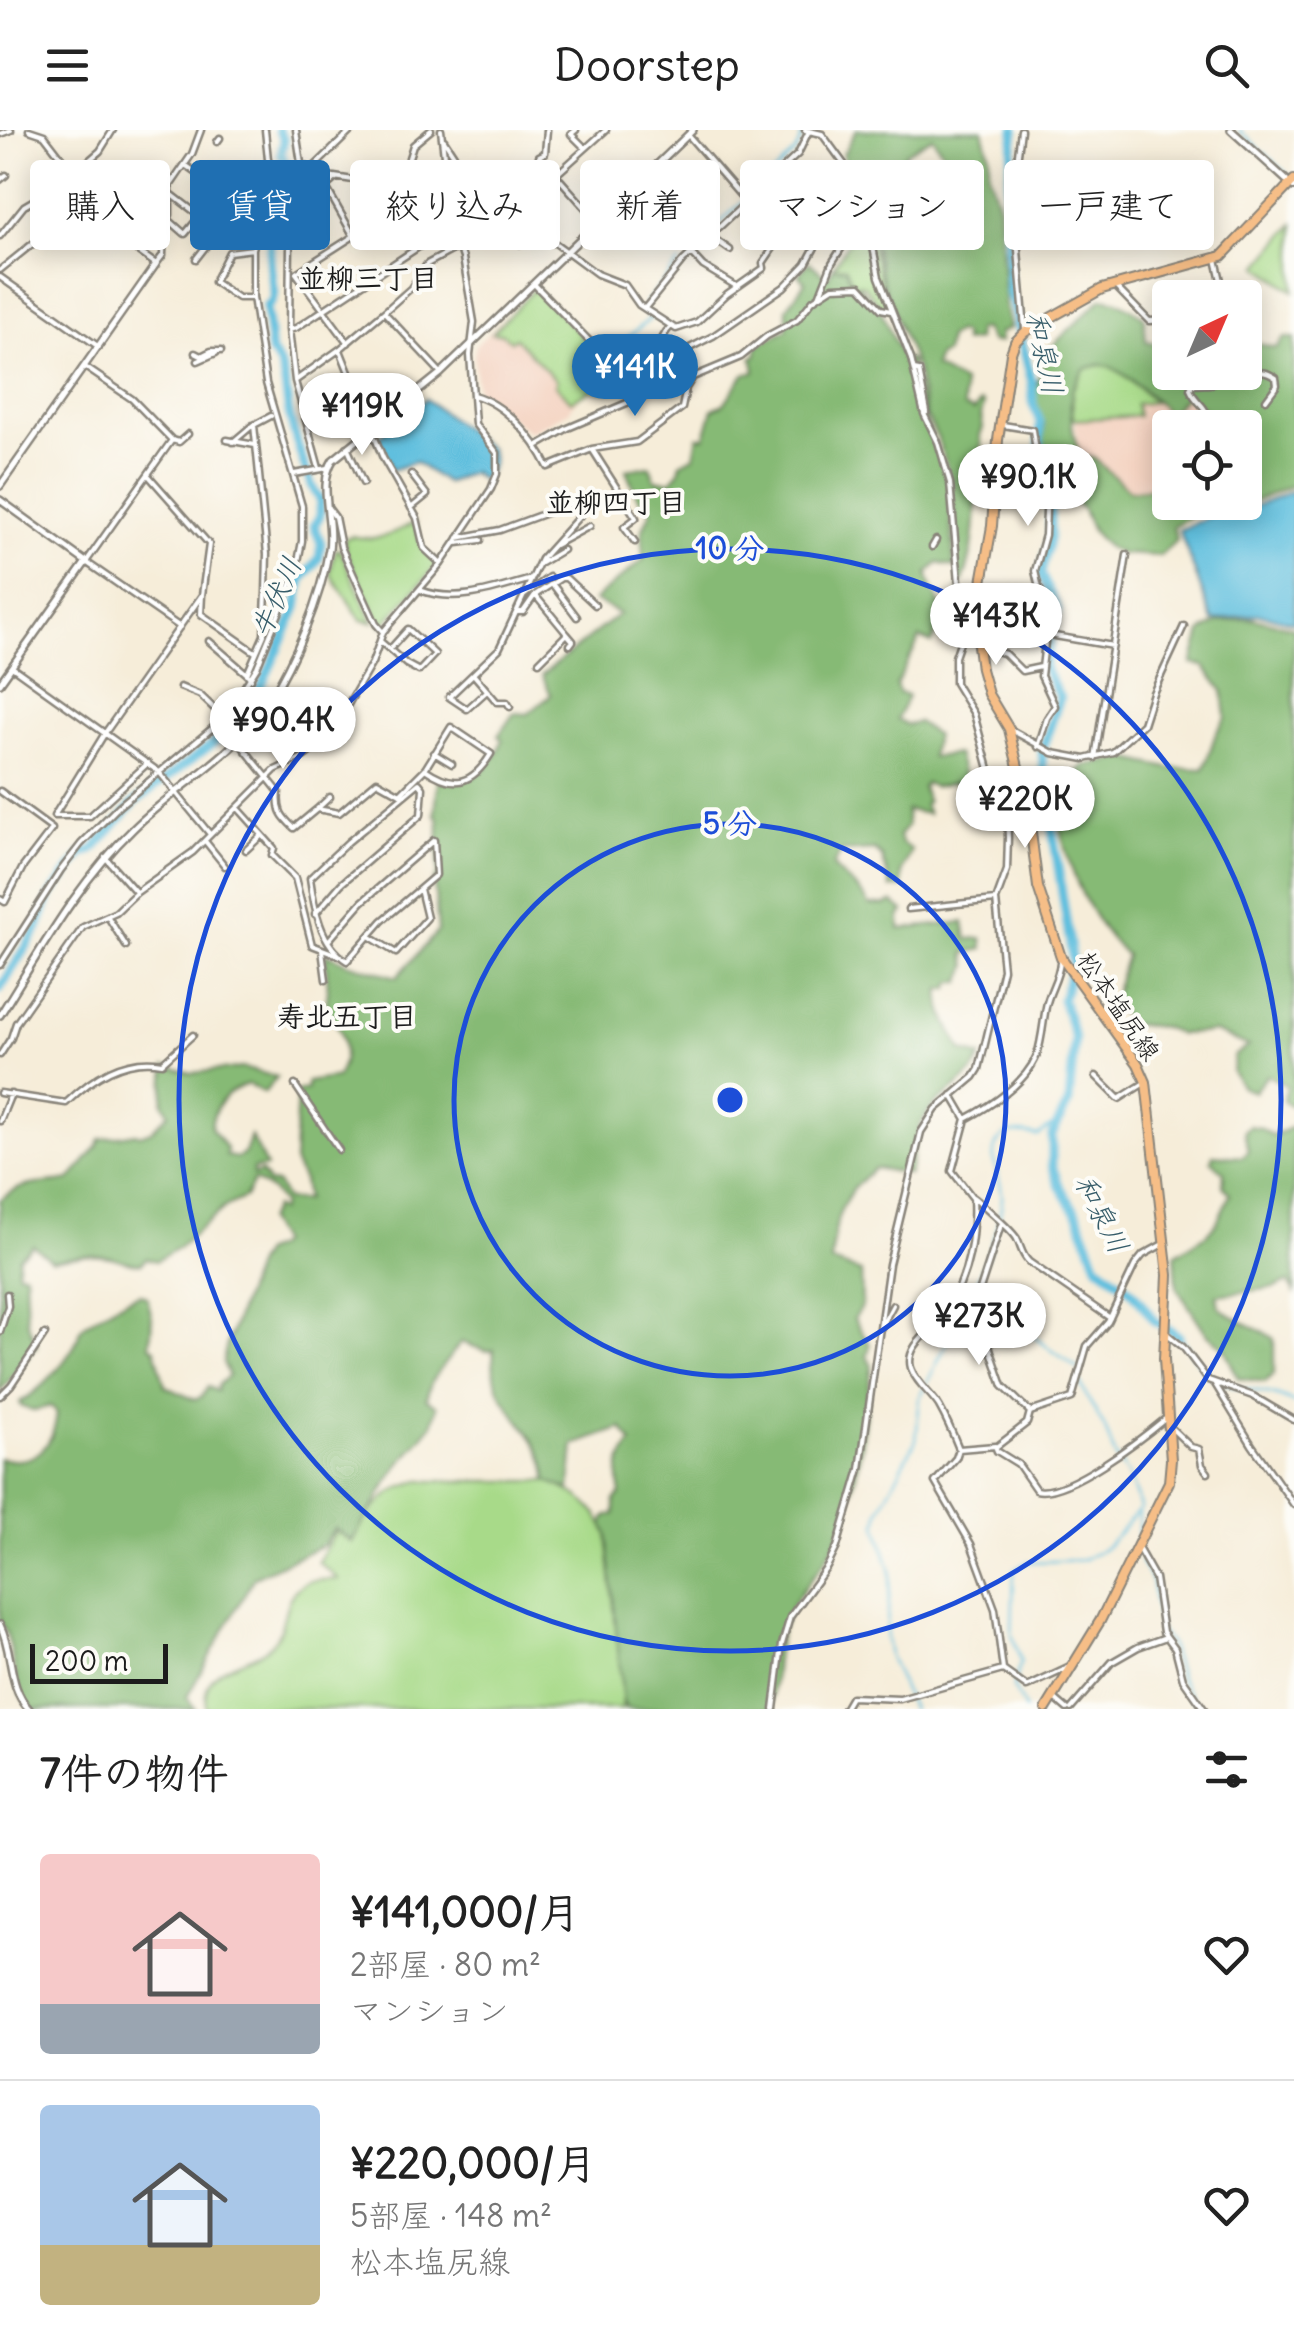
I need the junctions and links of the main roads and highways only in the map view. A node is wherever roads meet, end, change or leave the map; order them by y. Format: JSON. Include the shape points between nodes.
{"nodes":[{"id":1,"x":1293,"y":184,"type":"edge"},
{"id":2,"x":1046,"y":1709,"type":"edge"}],
"edges":[{"from":1,"to":2,"type":"main road","name":"松本塩尻線","via":[[1216,259],[1114,285],[1021,336],[1010,353],[975,622],[985,686],[1008,729],[1035,872],[1061,957],[1146,1082],[1169,1296],[1169,1482],[1100,1621]]}]}
